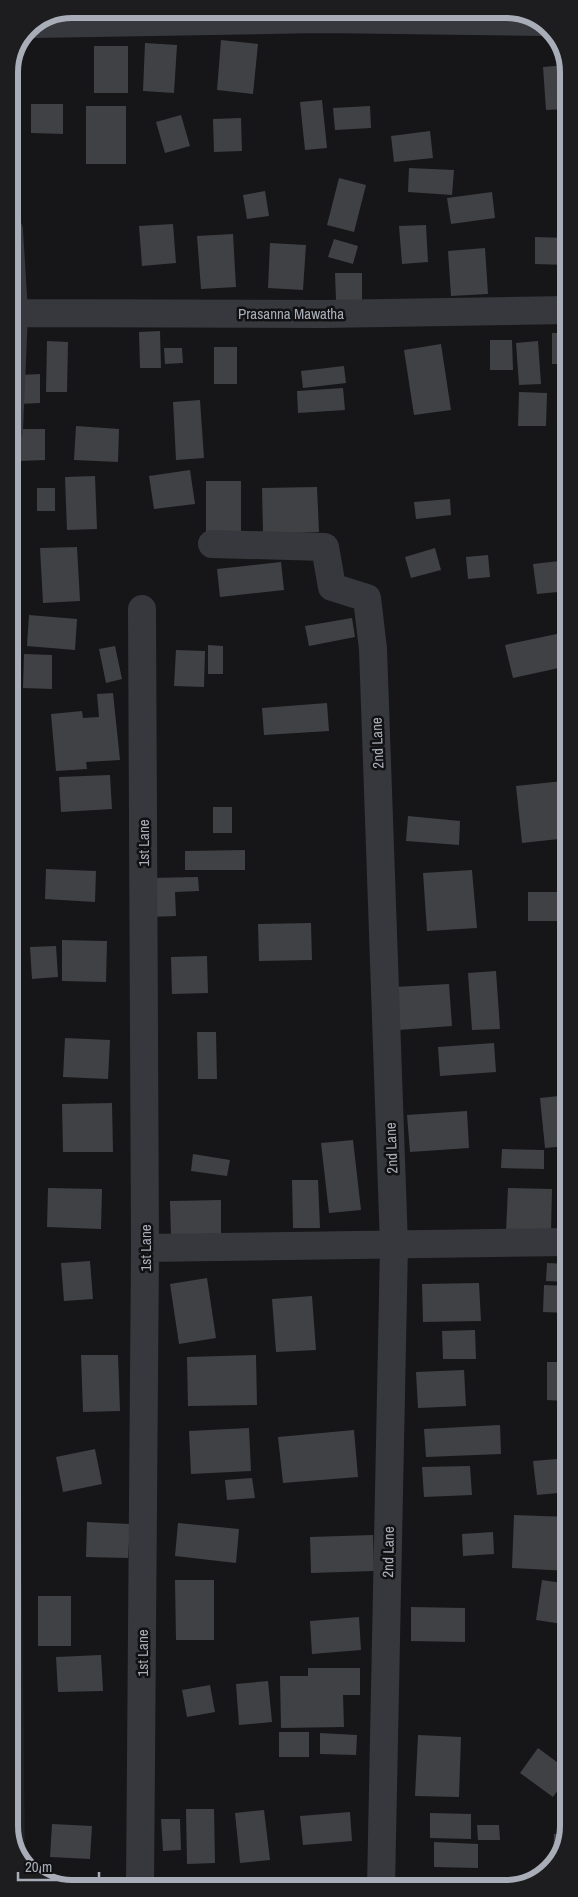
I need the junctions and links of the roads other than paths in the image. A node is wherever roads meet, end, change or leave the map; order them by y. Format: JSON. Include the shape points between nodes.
{"nodes":[{"id":1,"x":526,"y":22,"type":"edge"},
{"id":2,"x":48,"y":24,"type":"edge"},
{"id":3,"x":560,"y":310,"type":"edge"},
{"id":4,"x":18,"y":313,"type":"edge"},
{"id":5,"x":212,"y":544,"type":"dead end"},
{"id":6,"x":142,"y":609,"type":"dead end"},
{"id":7,"x":560,"y":1242,"type":"edge"},
{"id":8,"x":394,"y":1245,"type":"junction"},
{"id":9,"x":145,"y":1248,"type":"junction"},
{"id":10,"x":140,"y":1879,"type":"edge"},
{"id":11,"x":381,"y":1880,"type":"edge"}],
"edges":[{"from":1,"to":2,"type":"street","via":[[321,19]]},
{"from":3,"to":4,"type":"street","name":"Prasanna Mawatha","via":[[322,314]]},
{"from":5,"to":8,"type":"street","name":"2nd Lane","via":[[325,547],[332,587],[367,598],[373,649]]},
{"from":6,"to":9,"type":"street","name":"1st Lane"},
{"from":7,"to":8,"type":"street"},
{"from":8,"to":9,"type":"street"},
{"from":8,"to":11,"type":"street","name":"2nd Lane"},
{"from":9,"to":10,"type":"street","name":"1st Lane"}]}
